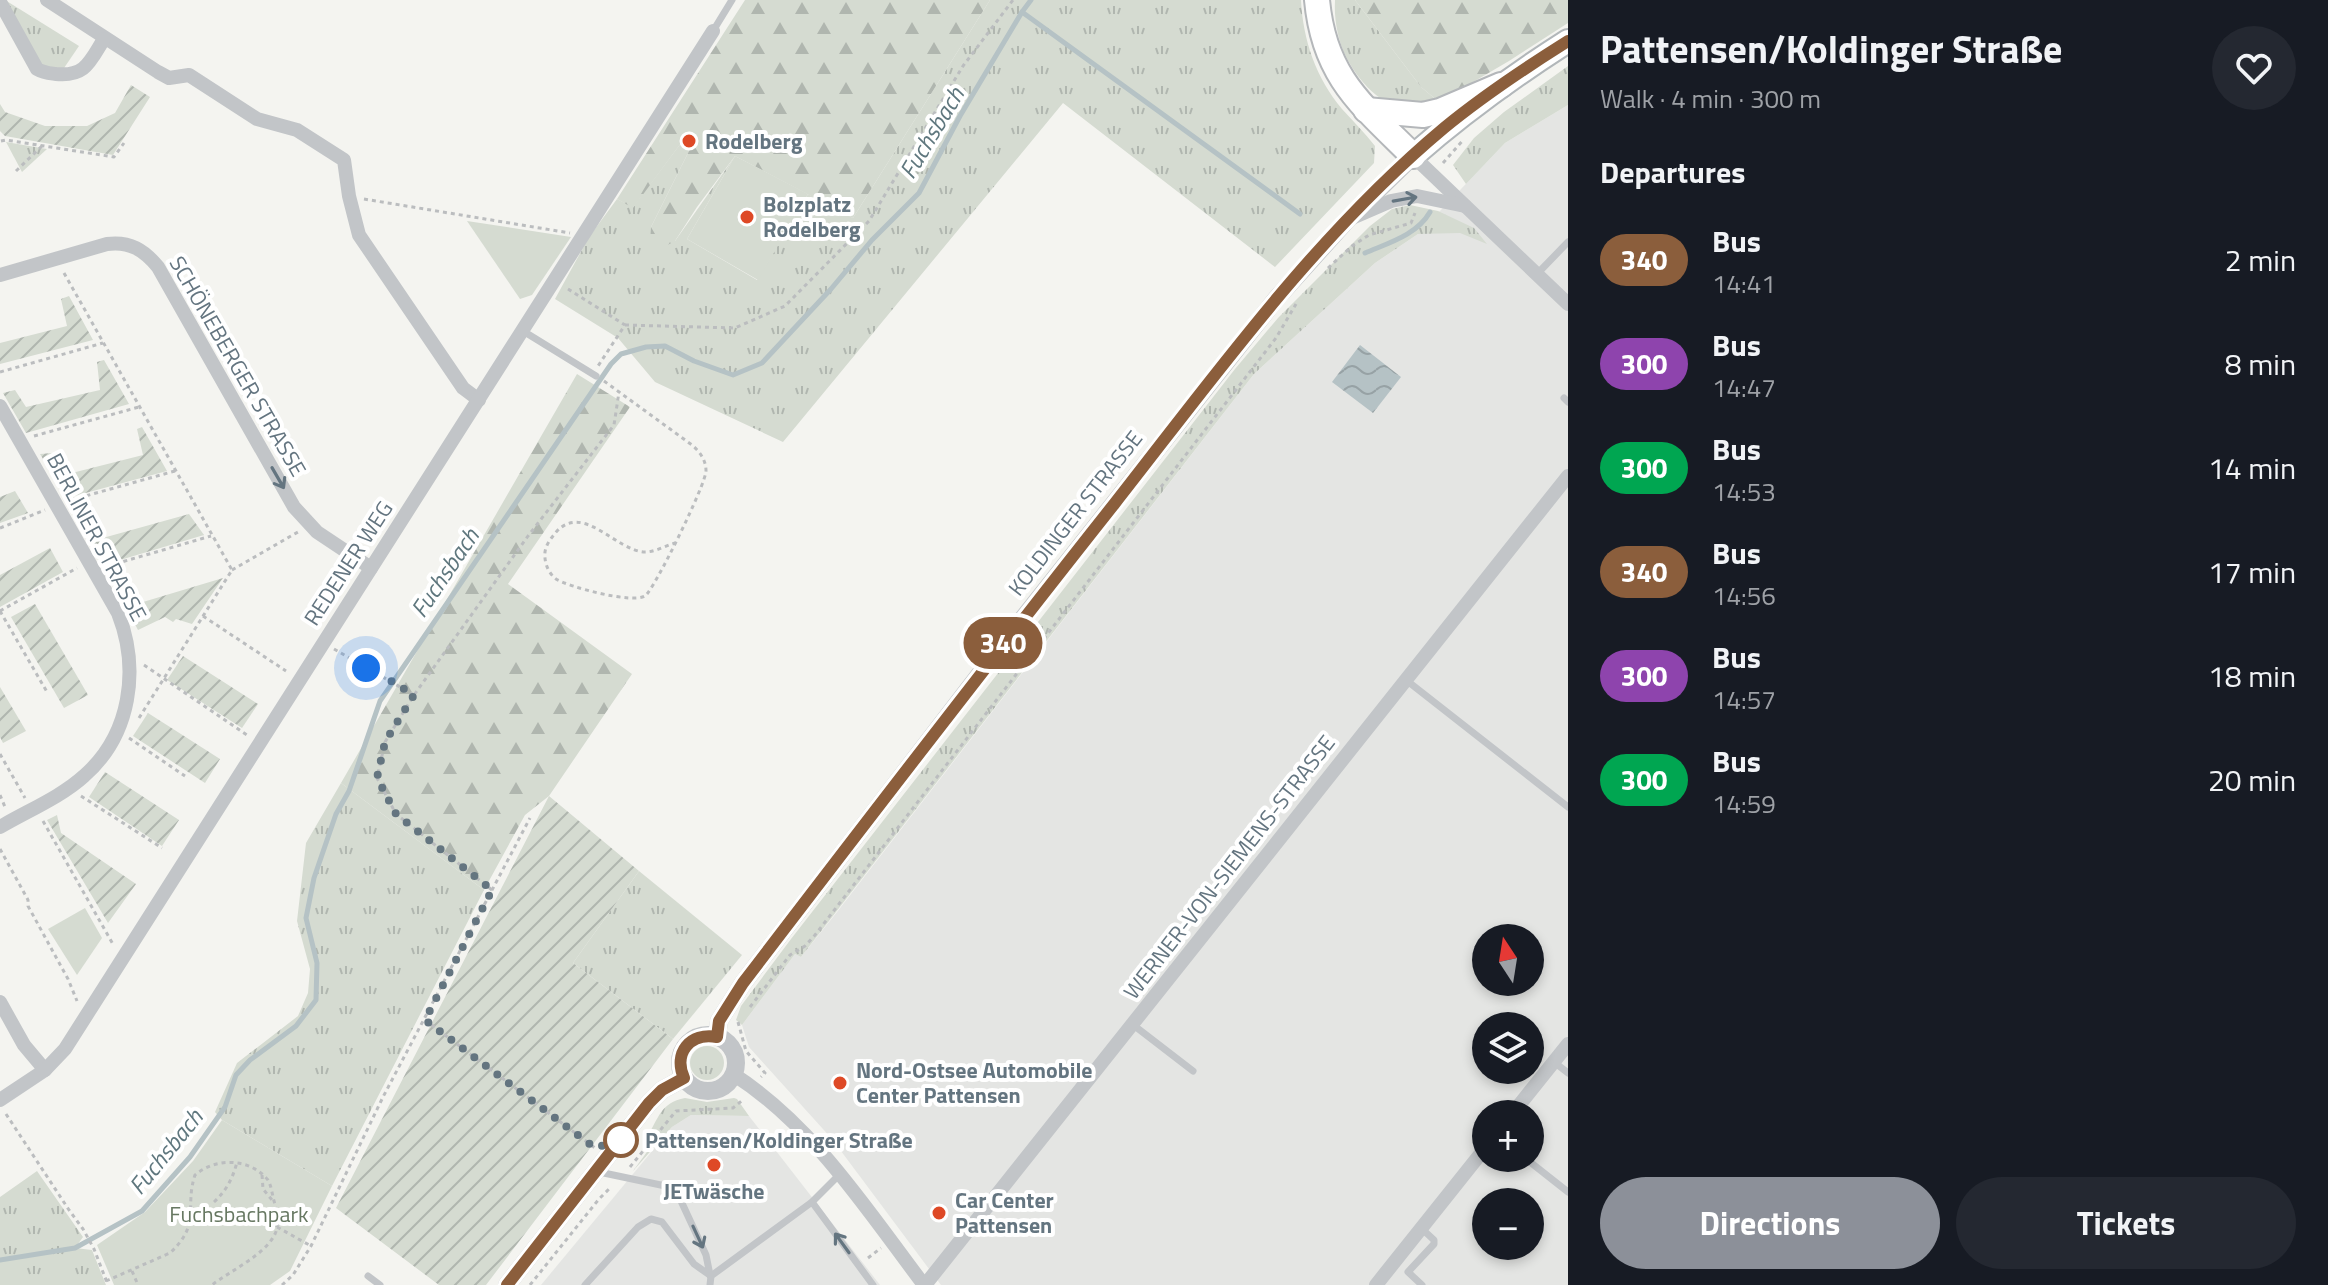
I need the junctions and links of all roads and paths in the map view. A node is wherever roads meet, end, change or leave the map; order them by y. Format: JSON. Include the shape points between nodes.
{"nodes":[{"id":1,"x":47,"y":0,"type":"edge"},
{"id":2,"x":732,"y":0,"type":"edge"},
{"id":3,"x":1013,"y":0,"type":"edge"},
{"id":4,"x":1317,"y":0,"type":"edge"},
{"id":5,"x":0,"y":2,"type":"edge"},
{"id":6,"x":713,"y":31,"type":"joint"},
{"id":7,"x":104,"y":39,"type":"junction"},
{"id":8,"x":1568,"y":41,"type":"edge"},
{"id":9,"x":1501,"y":85,"type":"junction"},
{"id":10,"x":1366,"y":110,"type":"junction"},
{"id":11,"x":1,"y":141,"type":"edge"},
{"id":12,"x":124,"y":143,"type":"dead end"},
{"id":13,"x":43,"y":145,"type":"junction"},
{"id":14,"x":1413,"y":156,"type":"junction"},
{"id":15,"x":16,"y":171,"type":"dead end"},
{"id":16,"x":349,"y":196,"type":"junction"},
{"id":17,"x":1465,"y":207,"type":"junction"},
{"id":18,"x":1347,"y":220,"type":"junction"},
{"id":19,"x":1407,"y":225,"type":"dead end"},
{"id":20,"x":584,"y":235,"type":"junction"},
{"id":21,"x":1568,"y":242,"type":"edge"},
{"id":22,"x":62,"y":257,"type":"junction"},
{"id":23,"x":1328,"y":269,"type":"dead end"},
{"id":24,"x":1537,"y":274,"type":"junction"},
{"id":25,"x":0,"y":275,"type":"edge"},
{"id":26,"x":554,"y":281,"type":"junction"},
{"id":27,"x":1298,"y":301,"type":"dead end"},
{"id":28,"x":1568,"y":304,"type":"edge"},
{"id":29,"x":625,"y":325,"type":"junction"},
{"id":30,"x":522,"y":331,"type":"junction"},
{"id":31,"x":103,"y":343,"type":"junction"},
{"id":32,"x":0,"y":372,"type":"edge"},
{"id":33,"x":595,"y":375,"type":"joint"},
{"id":34,"x":605,"y":382,"type":"dead end"},
{"id":35,"x":619,"y":392,"type":"junction"},
{"id":36,"x":479,"y":400,"type":"junction"},
{"id":37,"x":0,"y":406,"type":"edge"},
{"id":38,"x":139,"y":407,"type":"junction"},
{"id":39,"x":19,"y":440,"type":"junction"},
{"id":40,"x":175,"y":471,"type":"junction"},
{"id":41,"x":1568,"y":476,"type":"edge"},
{"id":42,"x":57,"y":504,"type":"junction"},
{"id":43,"x":309,"y":526,"type":"junction"},
{"id":44,"x":0,"y":528,"type":"edge"},
{"id":45,"x":211,"y":536,"type":"junction"},
{"id":46,"x":675,"y":543,"type":"junction"},
{"id":47,"x":371,"y":568,"type":"junction"},
{"id":48,"x":232,"y":570,"type":"junction"},
{"id":49,"x":93,"y":571,"type":"junction"},
{"id":50,"x":0,"y":611,"type":"edge"},
{"id":51,"x":203,"y":616,"type":"junction"},
{"id":52,"x":324,"y":642,"type":"junction"},
{"id":53,"x":130,"y":667,"type":"junction"},
{"id":54,"x":164,"y":679,"type":"junction"},
{"id":55,"x":299,"y":679,"type":"junction"},
{"id":56,"x":1406,"y":680,"type":"junction"},
{"id":57,"x":47,"y":692,"type":"dead end"},
{"id":58,"x":414,"y":695,"type":"junction"},
{"id":59,"x":120,"y":726,"type":"junction"},
{"id":60,"x":260,"y":744,"type":"junction"},
{"id":61,"x":0,"y":754,"type":"edge"},
{"id":62,"x":185,"y":776,"type":"dead end"},
{"id":63,"x":72,"y":785,"type":"junction"},
{"id":64,"x":1568,"y":807,"type":"edge"},
{"id":65,"x":33,"y":808,"type":"junction"},
{"id":66,"x":530,"y":818,"type":"dead end"},
{"id":67,"x":0,"y":827,"type":"edge"},
{"id":68,"x":162,"y":848,"type":"dead end"},
{"id":69,"x":0,"y":849,"type":"edge"},
{"id":70,"x":492,"y":890,"type":"junction"},
{"id":71,"x":122,"y":960,"type":"junction"},
{"id":72,"x":0,"y":1002,"type":"edge"},
{"id":73,"x":746,"y":1011,"type":"dead end"},
{"id":74,"x":88,"y":1013,"type":"junction"},
{"id":75,"x":425,"y":1020,"type":"junction"},
{"id":76,"x":738,"y":1022,"type":"dead end"},
{"id":77,"x":1132,"y":1024,"type":"junction"},
{"id":78,"x":717,"y":1037,"type":"junction"},
{"id":79,"x":1568,"y":1044,"type":"edge"},
{"id":80,"x":1554,"y":1062,"type":"junction"},
{"id":81,"x":45,"y":1070,"type":"junction"},
{"id":82,"x":1193,"y":1071,"type":"dead end"},
{"id":83,"x":1568,"y":1073,"type":"edge"},
{"id":84,"x":733,"y":1074,"type":"junction"},
{"id":85,"x":684,"y":1078,"type":"junction"},
{"id":86,"x":753,"y":1087,"type":"junction"},
{"id":87,"x":1523,"y":1100,"type":"edge"},
{"id":88,"x":0,"y":1102,"type":"edge"},
{"id":89,"x":595,"y":1148,"type":"dead end"},
{"id":90,"x":237,"y":1162,"type":"junction"},
{"id":91,"x":1472,"y":1164,"type":"edge"},
{"id":92,"x":597,"y":1171,"type":"junction"},
{"id":93,"x":1543,"y":1172,"type":"edge"},
{"id":94,"x":840,"y":1174,"type":"junction"},
{"id":95,"x":262,"y":1175,"type":"junction"},
{"id":96,"x":624,"y":1176,"type":"junction"},
{"id":97,"x":1568,"y":1192,"type":"edge"},
{"id":98,"x":273,"y":1200,"type":"junction"},
{"id":99,"x":214,"y":1202,"type":"dead end"},
{"id":100,"x":812,"y":1202,"type":"junction"},
{"id":101,"x":277,"y":1227,"type":"junction"},
{"id":102,"x":1421,"y":1228,"type":"junction"},
{"id":103,"x":890,"y":1241,"type":"junction"},
{"id":104,"x":311,"y":1246,"type":"junction"},
{"id":105,"x":858,"y":1265,"type":"junction"},
{"id":106,"x":132,"y":1271,"type":"junction"},
{"id":107,"x":368,"y":1276,"type":"dead end"},
{"id":108,"x":710,"y":1280,"type":"edge"},
{"id":109,"x":107,"y":1283,"type":"edge"},
{"id":110,"x":138,"y":1285,"type":"edge"},
{"id":111,"x":212,"y":1285,"type":"edge"},
{"id":112,"x":282,"y":1285,"type":"edge"},
{"id":113,"x":380,"y":1285,"type":"edge"},
{"id":114,"x":507,"y":1285,"type":"edge"},
{"id":115,"x":530,"y":1285,"type":"edge"},
{"id":116,"x":585,"y":1285,"type":"edge"},
{"id":117,"x":873,"y":1285,"type":"edge"},
{"id":118,"x":924,"y":1285,"type":"edge"},
{"id":119,"x":1376,"y":1285,"type":"edge"},
{"id":120,"x":1422,"y":1285,"type":"edge"}],
"edges":[{"from":1,"to":7,"type":"street"},
{"from":2,"to":6,"type":"lane"},
{"from":3,"to":29,"type":"path","via":[[963,66],[869,221],[785,306],[735,328]]},
{"from":4,"to":10,"type":"highway","via":[[1330,58]]},
{"from":5,"to":7,"type":"street","via":[[42,73],[79,73]]},
{"from":6,"to":20,"type":"street","name":"REDENER WEG"},
{"from":7,"to":16,"type":"street","via":[[169,78],[189,75],[257,119],[297,130],[344,160]]},
{"from":8,"to":9,"type":"main road"},
{"from":9,"to":10,"type":"highway","via":[[1423,115]]},
{"from":9,"to":14,"type":"main road"},
{"from":10,"to":14,"type":"highway"},
{"from":11,"to":13,"type":"path"},
{"from":12,"to":13,"type":"path","via":[[114,157]]},
{"from":13,"to":15,"type":"path"},
{"from":14,"to":17,"type":"street"},
{"from":14,"to":18,"type":"street","name":"KOLDINGER STRASSE"},
{"from":16,"to":20,"type":"path"},
{"from":16,"to":36,"type":"street","via":[[359,235],[463,388]]},
{"from":18,"to":17,"type":"street","one_way":true,"via":[[1417,196]]},
{"from":17,"to":24,"type":"street"},
{"from":18,"to":78,"type":"street","name":"KOLDINGER STRASSE","via":[[1276,299],[1004,643],[736,993],[719,1021]]},
{"from":19,"to":23,"type":"path","via":[[1369,235]]},
{"from":20,"to":26,"type":"street","name":"REDENER WEG"},
{"from":21,"to":24,"type":"lane"},
{"from":22,"to":25,"type":"street","name":"SCHÖNEBERGER STRASSE"},
{"from":22,"to":31,"type":"path","via":[[65,277]]},
{"from":22,"to":43,"type":"street","name":"SCHÖNEBERGER STRASSE","one_way":true,"via":[[115,243],[142,250],[158,267]]},
{"from":24,"to":28,"type":"street"},
{"from":26,"to":29,"type":"path"},
{"from":26,"to":30,"type":"street","name":"REDENER WEG"},
{"from":27,"to":73,"type":"path","via":[[1276,338],[815,935],[790,955]]},
{"from":29,"to":33,"type":"path"},
{"from":30,"to":33,"type":"lane"},
{"from":30,"to":36,"type":"street","name":"REDENER WEG"},
{"from":31,"to":32,"type":"path"},
{"from":31,"to":38,"type":"path"},
{"from":34,"to":35,"type":"path"},
{"from":35,"to":46,"type":"path","via":[[701,453],[706,474],[702,488]]},
{"from":35,"to":58,"type":"path","via":[[614,425]]},
{"from":36,"to":47,"type":"street","name":"REDENER WEG"},
{"from":37,"to":39,"type":"street","name":"BERLINER STRASSE"},
{"from":38,"to":39,"type":"path"},
{"from":38,"to":40,"type":"path"},
{"from":39,"to":42,"type":"street","name":"BERLINER STRASSE"},
{"from":40,"to":42,"type":"path"},
{"from":40,"to":45,"type":"path"},
{"from":41,"to":56,"type":"street","name":"WERNER-VON-SIEMENS-STRASSE"},
{"from":42,"to":44,"type":"path"},
{"from":42,"to":49,"type":"street","name":"BERLINER STRASSE"},
{"from":43,"to":47,"type":"street","name":"SCHÖNEBERGER STRASSE"},
{"from":43,"to":48,"type":"path"},
{"from":45,"to":48,"type":"path"},
{"from":45,"to":49,"type":"path"},
{"from":46,"to":46,"type":"path","via":[[644,552],[577,521],[558,530],[547,544],[546,566],[560,582],[638,599],[648,595]]},
{"from":47,"to":52,"type":"street","name":"REDENER WEG"},
{"from":48,"to":51,"type":"path"},
{"from":49,"to":50,"type":"path","via":[[77,568]]},
{"from":49,"to":53,"type":"street","name":"BERLINER STRASSE","via":[[125,630]]},
{"from":50,"to":57,"type":"path"},
{"from":51,"to":54,"type":"path"},
{"from":51,"to":55,"type":"path"},
{"from":52,"to":55,"type":"street","name":"REDENER WEG"},
{"from":52,"to":58,"type":"path"},
{"from":53,"to":54,"type":"path","via":[[145,665]]},
{"from":53,"to":59,"type":"street","name":"BERLINER STRASSE"},
{"from":54,"to":59,"type":"path","via":[[138,720]]},
{"from":54,"to":60,"type":"path"},
{"from":55,"to":60,"type":"street","name":"REDENER WEG"},
{"from":56,"to":64,"type":"lane"},
{"from":56,"to":77,"type":"street","name":"WERNER-VON-SIEMENS-STRASSE"},
{"from":58,"to":70,"type":"path","via":[[385,742],[377,778],[396,814]]},
{"from":59,"to":62,"type":"path"},
{"from":59,"to":63,"type":"street","name":"BERLINER STRASSE","via":[[98,763]]},
{"from":60,"to":71,"type":"street","name":"REDENER WEG"},
{"from":61,"to":65,"type":"path"},
{"from":63,"to":65,"type":"street","name":"BERLINER STRASSE"},
{"from":63,"to":68,"type":"path","via":[[80,796]]},
{"from":65,"to":67,"type":"street","name":"BERLINER STRASSE"},
{"from":65,"to":71,"type":"path"},
{"from":66,"to":70,"type":"path"},
{"from":69,"to":74,"type":"path","via":[[80,1007]]},
{"from":70,"to":75,"type":"path"},
{"from":71,"to":74,"type":"street","name":"REDENER WEG"},
{"from":72,"to":81,"type":"street"},
{"from":74,"to":81,"type":"street","name":"REDENER WEG"},
{"from":75,"to":89,"type":"path"},
{"from":75,"to":104,"type":"path"},
{"from":76,"to":86,"type":"path","via":[[746,1051],[765,1073]]},
{"from":77,"to":82,"type":"lane"},
{"from":77,"to":118,"type":"street","name":"WERNER-VON-SIEMENS-STRASSE"},
{"from":78,"to":84,"type":"street","via":[[733,1052]]},
{"from":78,"to":85,"type":"street","via":[[700,1036],[686,1046],[680,1061]]},
{"from":79,"to":80,"type":"street"},
{"from":80,"to":83,"type":"lane"},
{"from":80,"to":87,"type":"street"},
{"from":81,"to":88,"type":"street","name":"REDENER WEG"},
{"from":84,"to":85,"type":"street","via":[[710,1091]]},
{"from":84,"to":86,"type":"street"},
{"from":85,"to":92,"type":"street","via":[[649,1103]]},
{"from":86,"to":94,"type":"street"},
{"from":86,"to":96,"type":"path","via":[[733,1108],[676,1111]]},
{"from":88,"to":109,"type":"path","via":[[83,1229]]},
{"from":90,"to":95,"type":"path"},
{"from":90,"to":99,"type":"path"},
{"from":90,"to":106,"type":"path","via":[[212,1164],[195,1175],[183,1237],[170,1253]]},
{"from":91,"to":102,"type":"street"},
{"from":92,"to":96,"type":"lane"},
{"from":92,"to":114,"type":"street"},
{"from":93,"to":97,"type":"lane"},
{"from":94,"to":100,"type":"lane"},
{"from":94,"to":103,"type":"street"},
{"from":95,"to":98,"type":"path","via":[[270,1183]]},
{"from":95,"to":98,"type":"path","via":[[263,1189]]},
{"from":96,"to":108,"type":"lane","one_way":true,"via":[[675,1188],[706,1255]]},
{"from":96,"to":115,"type":"path"},
{"from":98,"to":101,"type":"path"},
{"from":105,"to":100,"type":"lane","one_way":true},
{"from":100,"to":108,"type":"lane"},
{"from":101,"to":104,"type":"path"},
{"from":101,"to":111,"type":"path","via":[[268,1244]]},
{"from":102,"to":119,"type":"street"},
{"from":102,"to":120,"type":"lane","via":[[1434,1244],[1408,1272]]},
{"from":103,"to":105,"type":"path"},
{"from":103,"to":118,"type":"street"},
{"from":104,"to":112,"type":"path"},
{"from":105,"to":117,"type":"lane"},
{"from":106,"to":109,"type":"path"},
{"from":106,"to":110,"type":"path"},
{"from":107,"to":113,"type":"lane"},
{"from":108,"to":116,"type":"lane","via":[[662,1222],[651,1219]]}]}
